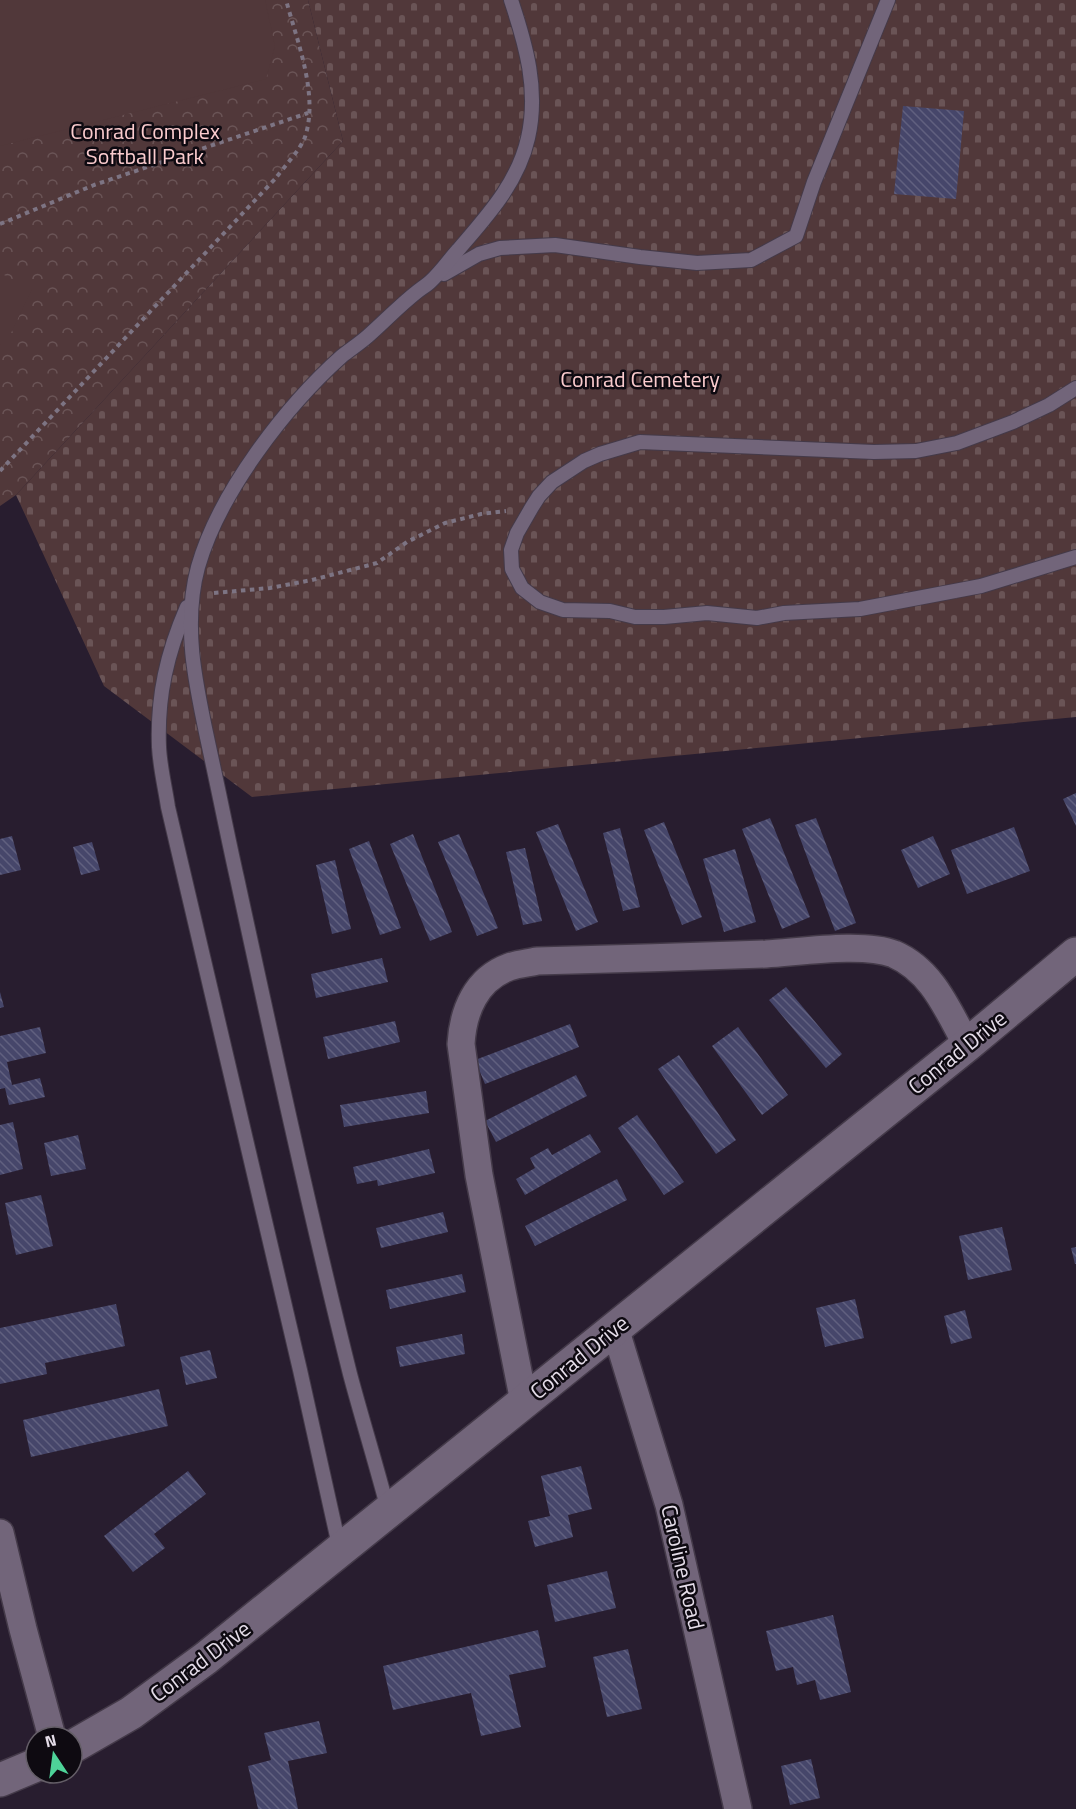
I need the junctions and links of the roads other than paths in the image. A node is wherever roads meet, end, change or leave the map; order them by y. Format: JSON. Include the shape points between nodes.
{"nodes":[{"id":1,"x":511,"y":0,"type":"edge"},
{"id":2,"x":888,"y":0,"type":"edge"},
{"id":3,"x":430,"y":283,"type":"junction"},
{"id":4,"x":1076,"y":388,"type":"edge"},
{"id":5,"x":1076,"y":557,"type":"edge"},
{"id":6,"x":193,"y":594,"type":"junction"},
{"id":7,"x":1076,"y":954,"type":"edge"},
{"id":8,"x":966,"y":1045,"type":"junction"},
{"id":9,"x":615,"y":1328,"type":"junction"},
{"id":10,"x":524,"y":1402,"type":"junction"},
{"id":11,"x":389,"y":1511,"type":"junction"},
{"id":12,"x":0,"y":1533,"type":"edge"},
{"id":13,"x":340,"y":1551,"type":"junction"},
{"id":14,"x":49,"y":1725,"type":"edge"},
{"id":15,"x":84,"y":1741,"type":"edge"},
{"id":16,"x":24,"y":1770,"type":"edge"},
{"id":17,"x":0,"y":1780,"type":"edge"},
{"id":18,"x":738,"y":1809,"type":"edge"}],
"edges":[{"from":1,"to":3,"type":"lane","via":[[530,64],[532,115],[528,140],[507,189]]},
{"from":2,"to":3,"type":"lane","via":[[796,236],[751,260],[697,263],[555,244],[500,248],[479,254]]},
{"from":3,"to":6,"type":"lane","via":[[345,353],[276,428],[218,518],[198,568]]},
{"from":4,"to":5,"type":"lane","via":[[1013,422],[957,443],[916,451],[640,442],[584,461],[552,482],[532,507],[511,550],[512,569],[522,588],[540,602],[563,610],[610,611],[635,617],[707,613],[757,618],[860,609],[981,586]]},
{"from":6,"to":11,"type":"lane","via":[[191,649],[211,756],[340,1329]]},
{"from":6,"to":13,"type":"lane","via":[[172,640],[161,692],[159,747],[168,807]]},
{"from":7,"to":8,"type":"street","name":"Conrad Drive"},
{"from":8,"to":9,"type":"street","name":"Conrad Drive"},
{"from":8,"to":10,"type":"street","via":[[933,984],[893,954],[873,950],[537,961],[509,967],[495,975],[473,997],[462,1027],[461,1044],[479,1175]]},
{"from":9,"to":10,"type":"street","name":"Conrad Drive"},
{"from":9,"to":18,"type":"street","name":"Caroline Road","via":[[669,1505]]},
{"from":10,"to":11,"type":"street","name":"Conrad Drive"},
{"from":11,"to":13,"type":"street","name":"Conrad Drive"},
{"from":12,"to":14,"type":"street"},
{"from":13,"to":15,"type":"street","name":"Conrad Drive","via":[[166,1688]]},
{"from":16,"to":17,"type":"street"}]}
